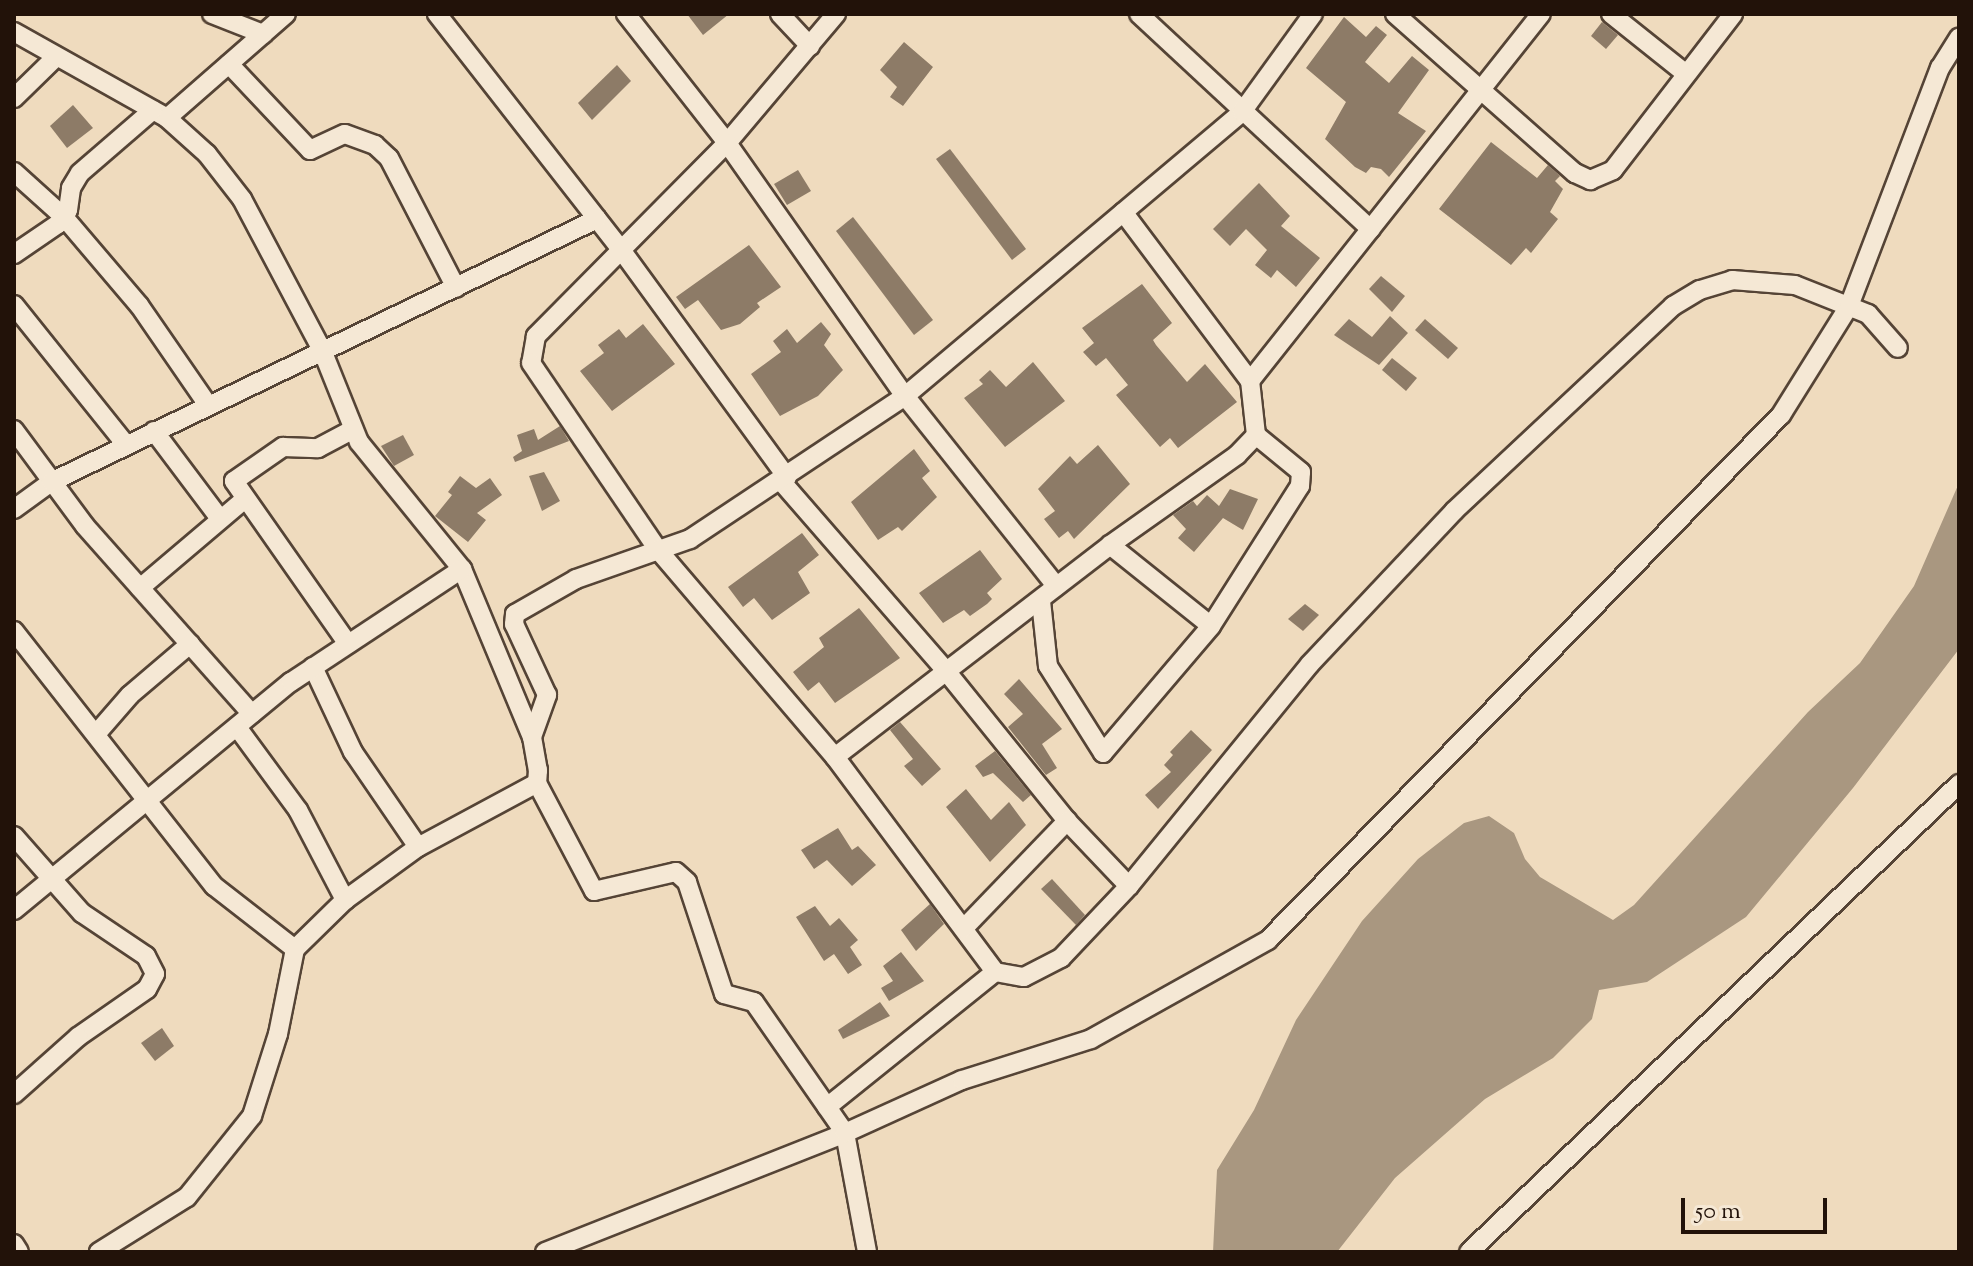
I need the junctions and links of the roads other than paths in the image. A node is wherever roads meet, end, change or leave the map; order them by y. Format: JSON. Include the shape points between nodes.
{"nodes":[{"id":1,"x":212,"y":14,"type":"edge"},
{"id":2,"x":286,"y":14,"type":"edge"},
{"id":3,"x":437,"y":14,"type":"edge"},
{"id":4,"x":626,"y":14,"type":"edge"},
{"id":5,"x":780,"y":14,"type":"edge"},
{"id":6,"x":836,"y":14,"type":"edge"},
{"id":7,"x":1139,"y":14,"type":"edge"},
{"id":8,"x":1313,"y":14,"type":"edge"},
{"id":9,"x":1395,"y":14,"type":"edge"},
{"id":10,"x":1541,"y":14,"type":"edge"},
{"id":11,"x":1611,"y":14,"type":"edge"},
{"id":12,"x":1733,"y":14,"type":"edge"},
{"id":13,"x":14,"y":32,"type":"edge"},
{"id":14,"x":263,"y":34,"type":"junction"},
{"id":15,"x":1959,"y":38,"type":"edge"},
{"id":16,"x":810,"y":46,"type":"junction"},
{"id":17,"x":56,"y":57,"type":"junction"},
{"id":18,"x":229,"y":64,"type":"junction"},
{"id":19,"x":1685,"y":73,"type":"junction"},
{"id":20,"x":1480,"y":89,"type":"junction"},
{"id":21,"x":14,"y":98,"type":"edge"},
{"id":22,"x":1242,"y":112,"type":"junction"},
{"id":23,"x":160,"y":114,"type":"junction"},
{"id":24,"x":727,"y":143,"type":"junction"},
{"id":25,"x":14,"y":172,"type":"edge"},
{"id":26,"x":1123,"y":212,"type":"junction"},
{"id":27,"x":64,"y":217,"type":"junction"},
{"id":28,"x":597,"y":219,"type":"junction"},
{"id":29,"x":1370,"y":229,"type":"junction"},
{"id":30,"x":622,"y":251,"type":"junction"},
{"id":31,"x":14,"y":254,"type":"edge"},
{"id":32,"x":456,"y":288,"type":"junction"},
{"id":33,"x":14,"y":305,"type":"edge"},
{"id":34,"x":1849,"y":306,"type":"junction"},
{"id":35,"x":1898,"y":348,"type":"dead end"},
{"id":36,"x":322,"y":350,"type":"junction"},
{"id":37,"x":1250,"y":381,"type":"junction"},
{"id":38,"x":905,"y":396,"type":"junction"},
{"id":39,"x":208,"y":405,"type":"junction"},
{"id":40,"x":353,"y":429,"type":"junction"},
{"id":41,"x":14,"y":430,"type":"edge"},
{"id":42,"x":154,"y":431,"type":"junction"},
{"id":43,"x":1256,"y":435,"type":"junction"},
{"id":44,"x":126,"y":445,"type":"junction"},
{"id":45,"x":784,"y":479,"type":"junction"},
{"id":46,"x":51,"y":482,"type":"junction"},
{"id":47,"x":245,"y":499,"type":"junction"},
{"id":48,"x":14,"y":509,"type":"edge"},
{"id":49,"x":220,"y":519,"type":"junction"},
{"id":50,"x":1110,"y":545,"type":"junction"},
{"id":51,"x":659,"y":551,"type":"junction"},
{"id":52,"x":462,"y":569,"type":"junction"},
{"id":53,"x":1056,"y":586,"type":"junction"},
{"id":54,"x":140,"y":588,"type":"junction"},
{"id":55,"x":1041,"y":601,"type":"junction"},
{"id":56,"x":1211,"y":626,"type":"junction"},
{"id":57,"x":14,"y":631,"type":"edge"},
{"id":58,"x":190,"y":644,"type":"junction"},
{"id":59,"x":348,"y":644,"type":"junction"},
{"id":60,"x":313,"y":667,"type":"junction"},
{"id":61,"x":946,"y":671,"type":"junction"},
{"id":62,"x":252,"y":714,"type":"junction"},
{"id":63,"x":237,"y":727,"type":"junction"},
{"id":64,"x":97,"y":733,"type":"junction"},
{"id":65,"x":532,"y":737,"type":"junction"},
{"id":66,"x":835,"y":757,"type":"junction"},
{"id":67,"x":537,"y":783,"type":"junction"},
{"id":68,"x":1959,"y":784,"type":"edge"},
{"id":69,"x":151,"y":800,"type":"junction"},
{"id":70,"x":1067,"y":821,"type":"junction"},
{"id":71,"x":14,"y":836,"type":"edge"},
{"id":72,"x":418,"y":847,"type":"junction"},
{"id":73,"x":50,"y":881,"type":"junction"},
{"id":74,"x":1129,"y":886,"type":"junction"},
{"id":75,"x":345,"y":900,"type":"junction"},
{"id":76,"x":14,"y":910,"type":"edge"},
{"id":77,"x":964,"y":928,"type":"junction"},
{"id":78,"x":295,"y":949,"type":"junction"},
{"id":79,"x":995,"y":972,"type":"junction"},
{"id":80,"x":14,"y":1094,"type":"edge"},
{"id":81,"x":827,"y":1107,"type":"junction"},
{"id":82,"x":845,"y":1133,"type":"junction"},
{"id":83,"x":14,"y":1244,"type":"edge"},
{"id":84,"x":19,"y":1252,"type":"edge"},
{"id":85,"x":99,"y":1252,"type":"edge"},
{"id":86,"x":545,"y":1252,"type":"edge"},
{"id":87,"x":867,"y":1252,"type":"edge"},
{"id":88,"x":1469,"y":1252,"type":"edge"}],
"edges":[{"from":1,"to":14,"type":"street"},
{"from":2,"to":14,"type":"street"},
{"from":3,"to":28,"type":"street"},
{"from":4,"to":24,"type":"street"},
{"from":5,"to":16,"type":"street"},
{"from":6,"to":16,"type":"street"},
{"from":7,"to":22,"type":"street"},
{"from":8,"to":22,"type":"street"},
{"from":9,"to":20,"type":"street"},
{"from":10,"to":20,"type":"street"},
{"from":11,"to":19,"type":"street"},
{"from":12,"to":19,"type":"street"},
{"from":13,"to":17,"type":"street"},
{"from":14,"to":18,"type":"street"},
{"from":15,"to":34,"type":"street","via":[[1940,68]]},
{"from":16,"to":24,"type":"street"},
{"from":17,"to":21,"type":"street"},
{"from":17,"to":23,"type":"street"},
{"from":18,"to":23,"type":"street"},
{"from":18,"to":32,"type":"street","via":[[310,150],[345,134],[375,145],[389,158]]},
{"from":19,"to":20,"type":"street","via":[[1613,170],[1590,180],[1575,173]]},
{"from":20,"to":29,"type":"street"},
{"from":22,"to":26,"type":"street"},
{"from":22,"to":29,"type":"street"},
{"from":23,"to":27,"type":"street","via":[[80,173]]},
{"from":23,"to":36,"type":"street","via":[[207,154],[242,199]]},
{"from":24,"to":30,"type":"street"},
{"from":24,"to":38,"type":"street"},
{"from":25,"to":27,"type":"street"},
{"from":26,"to":37,"type":"street"},
{"from":26,"to":38,"type":"street"},
{"from":27,"to":31,"type":"street"},
{"from":27,"to":39,"type":"street","via":[[139,305]]},
{"from":28,"to":30,"type":"street"},
{"from":28,"to":32,"type":"street"},
{"from":29,"to":37,"type":"street"},
{"from":30,"to":45,"type":"street"},
{"from":30,"to":51,"type":"street","via":[[536,336],[531,363]]},
{"from":32,"to":36,"type":"street"},
{"from":33,"to":44,"type":"street"},
{"from":34,"to":35,"type":"street","via":[[1868,314]]},
{"from":34,"to":74,"type":"street","via":[[1795,285],[1732,280],[1673,306],[1454,511],[1310,664]]},
{"from":34,"to":82,"type":"street","via":[[1781,415],[1268,940],[1091,1039],[962,1080]]},
{"from":36,"to":39,"type":"street"},
{"from":36,"to":40,"type":"street"},
{"from":37,"to":43,"type":"street"},
{"from":38,"to":45,"type":"street"},
{"from":38,"to":53,"type":"street"},
{"from":39,"to":42,"type":"street"},
{"from":40,"to":47,"type":"street","via":[[318,448],[291,445],[275,451],[234,481]]},
{"from":40,"to":52,"type":"street","via":[[370,460]]},
{"from":41,"to":46,"type":"street"},
{"from":42,"to":44,"type":"street"},
{"from":42,"to":49,"type":"street"},
{"from":43,"to":50,"type":"street","via":[[1237,455]]},
{"from":43,"to":56,"type":"street","via":[[1303,477]]},
{"from":44,"to":46,"type":"street"},
{"from":45,"to":51,"type":"street","via":[[690,539]]},
{"from":45,"to":61,"type":"street"},
{"from":46,"to":48,"type":"street"},
{"from":46,"to":54,"type":"street"},
{"from":47,"to":49,"type":"street"},
{"from":47,"to":59,"type":"street"},
{"from":49,"to":54,"type":"street"},
{"from":50,"to":53,"type":"street"},
{"from":50,"to":56,"type":"street"},
{"from":51,"to":65,"type":"street","via":[[576,579],[515,614],[514,624],[547,695]]},
{"from":51,"to":66,"type":"street"},
{"from":52,"to":59,"type":"street"},
{"from":52,"to":65,"type":"street"},
{"from":53,"to":55,"type":"street"},
{"from":54,"to":58,"type":"street"},
{"from":55,"to":56,"type":"street","via":[[1048,666],[1103,753]]},
{"from":55,"to":61,"type":"street"},
{"from":57,"to":64,"type":"street"},
{"from":58,"to":62,"type":"street"},
{"from":58,"to":64,"type":"street","via":[[130,695]]},
{"from":59,"to":60,"type":"street"},
{"from":60,"to":62,"type":"street"},
{"from":60,"to":72,"type":"street","via":[[353,752]]},
{"from":61,"to":66,"type":"street"},
{"from":61,"to":70,"type":"street"},
{"from":62,"to":63,"type":"street"},
{"from":63,"to":69,"type":"street"},
{"from":63,"to":75,"type":"street","via":[[298,810]]},
{"from":64,"to":69,"type":"street"},
{"from":65,"to":67,"type":"street"},
{"from":66,"to":77,"type":"street"},
{"from":67,"to":72,"type":"street"},
{"from":67,"to":81,"type":"street","via":[[594,891],[681,874],[724,994],[754,1002]]},
{"from":68,"to":88,"type":"street"},
{"from":69,"to":73,"type":"street"},
{"from":69,"to":78,"type":"street","via":[[214,886]]},
{"from":70,"to":74,"type":"street"},
{"from":70,"to":77,"type":"street"},
{"from":71,"to":73,"type":"street"},
{"from":72,"to":75,"type":"street"},
{"from":73,"to":76,"type":"street"},
{"from":73,"to":80,"type":"street","via":[[95,925],[146,956],[155,974],[147,989],[78,1037]]},
{"from":74,"to":79,"type":"street","via":[[1061,958],[1024,977]]},
{"from":75,"to":78,"type":"street"},
{"from":77,"to":79,"type":"street"},
{"from":78,"to":85,"type":"street","via":[[278,1034],[252,1116],[187,1197]]},
{"from":79,"to":81,"type":"street"},
{"from":81,"to":82,"type":"street"},
{"from":82,"to":86,"type":"street"},
{"from":82,"to":87,"type":"street"},
{"from":83,"to":84,"type":"street"}]}
